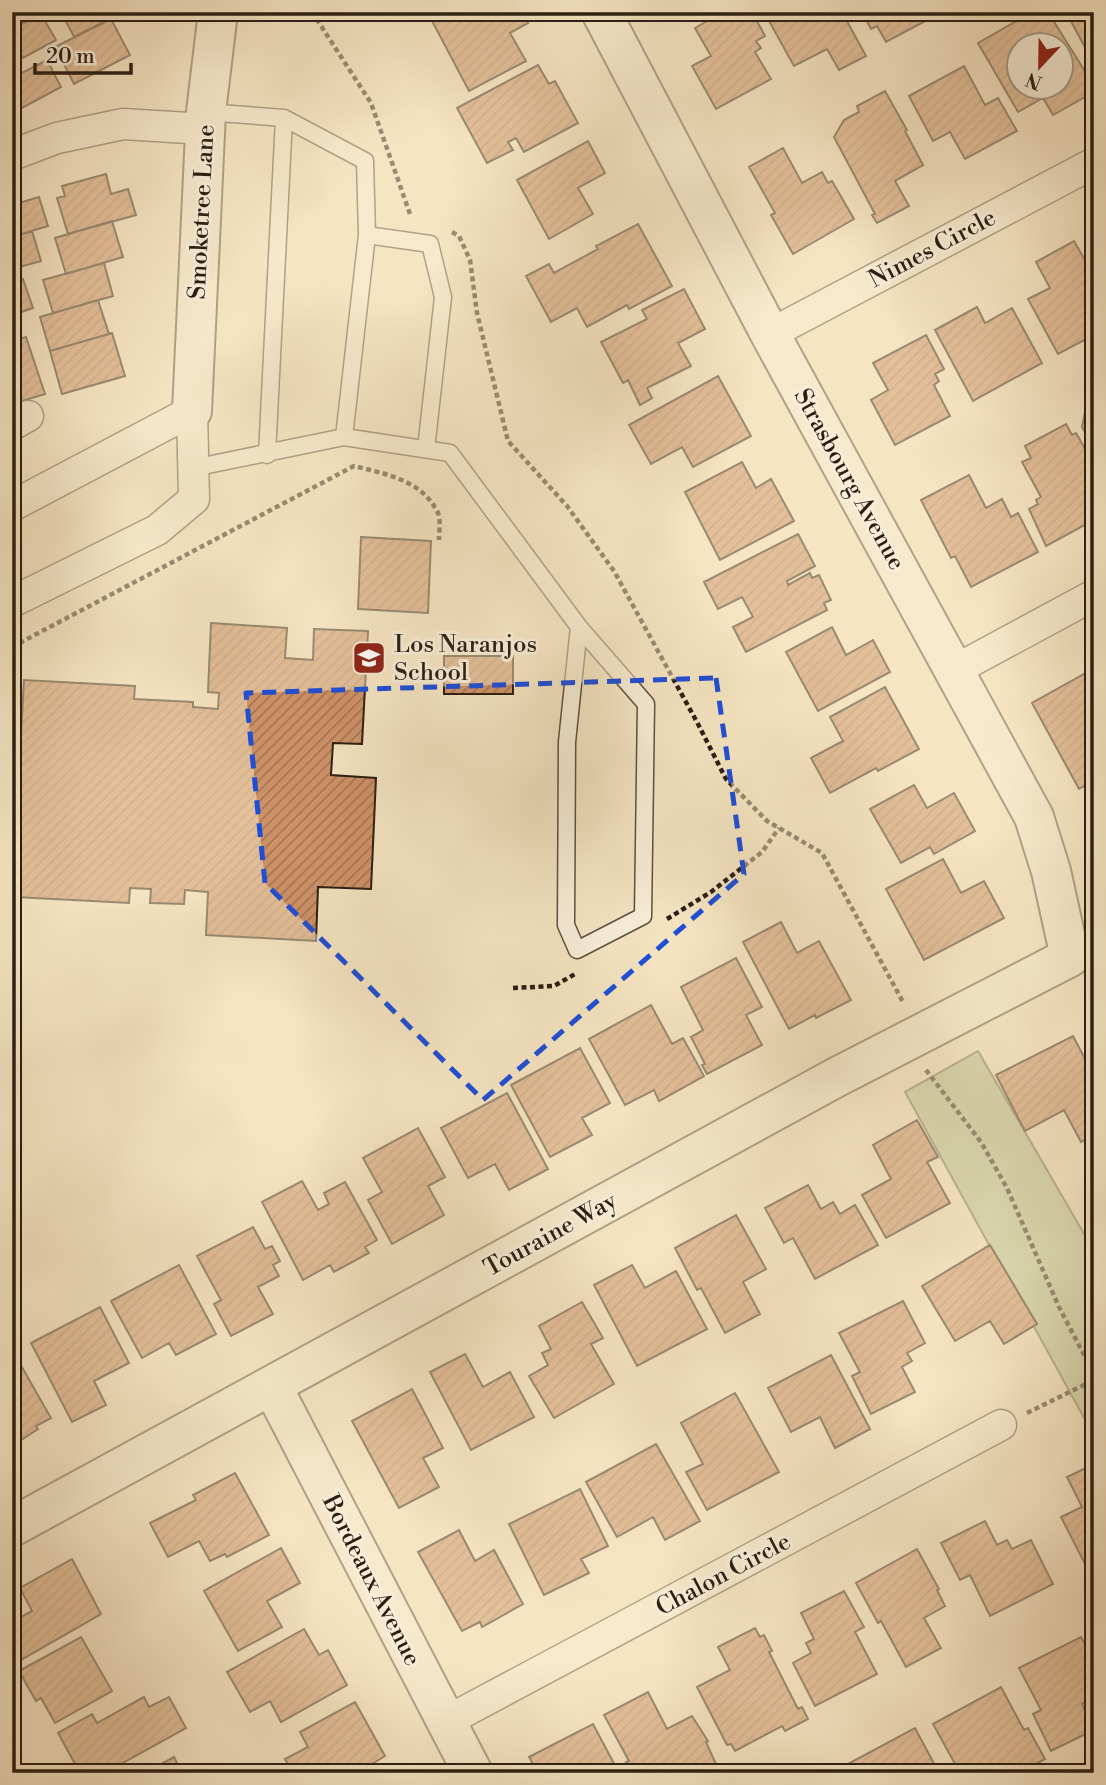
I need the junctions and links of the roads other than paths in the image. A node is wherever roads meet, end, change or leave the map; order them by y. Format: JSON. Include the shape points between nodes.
{"nodes":[{"id":1,"x":218,"y":12,"type":"edge"},
{"id":2,"x":601,"y":12,"type":"edge"},
{"id":3,"x":284,"y":118,"type":"junction"},
{"id":4,"x":206,"y":120,"type":"junction"},
{"id":5,"x":12,"y":155,"type":"edge"},
{"id":6,"x":1094,"y":163,"type":"edge"},
{"id":7,"x":367,"y":235,"type":"junction"},
{"id":8,"x":770,"y":334,"type":"junction"},
{"id":9,"x":192,"y":411,"type":"junction"},
{"id":10,"x":344,"y":437,"type":"junction"},
{"id":11,"x":426,"y":449,"type":"junction"},
{"id":12,"x":267,"y":454,"type":"junction"},
{"id":13,"x":193,"y":468,"type":"junction"},
{"id":14,"x":12,"y":506,"type":"edge"},
{"id":15,"x":1094,"y":595,"type":"edge"},
{"id":16,"x":12,"y":602,"type":"edge"},
{"id":17,"x":579,"y":627,"type":"junction"},
{"id":18,"x":955,"y":670,"type":"junction"},
{"id":19,"x":1082,"y":956,"type":"edge"},
{"id":20,"x":272,"y":1386,"type":"junction"},
{"id":21,"x":1001,"y":1425,"type":"road end"},
{"id":22,"x":12,"y":1527,"type":"edge"},
{"id":23,"x":445,"y":1722,"type":"junction"},
{"id":24,"x":473,"y":1773,"type":"edge"}],
"edges":[{"from":1,"to":4,"type":"street","name":"Smoketree Lane"},
{"from":2,"to":8,"type":"street","name":"Strasbourg Avenue"},
{"from":3,"to":4,"type":"lane"},
{"from":3,"to":7,"type":"lane","via":[[365,161]]},
{"from":3,"to":12,"type":"lane"},
{"from":4,"to":5,"type":"street","via":[[123,124],[57,138]]},
{"from":4,"to":9,"type":"street","name":"Smoketree Lane"},
{"from":6,"to":8,"type":"street","name":"Nimes Circle"},
{"from":7,"to":10,"type":"lane"},
{"from":7,"to":11,"type":"lane","via":[[430,244],[443,297]]},
{"from":8,"to":18,"type":"street","name":"Strasbourg Avenue"},
{"from":9,"to":13,"type":"street","name":"Smoketree Lane"},
{"from":9,"to":14,"type":"street"},
{"from":10,"to":11,"type":"lane"},
{"from":10,"to":12,"type":"lane"},
{"from":11,"to":17,"type":"lane","via":[[450,453]]},
{"from":12,"to":13,"type":"lane"},
{"from":13,"to":16,"type":"street","name":"Smoketree Lane","via":[[194,499],[157,530]]},
{"from":15,"to":18,"type":"street"},
{"from":17,"to":17,"type":"lane","via":[[567,741],[566,925],[577,950],[643,916],[646,704]]},
{"from":18,"to":19,"type":"street","name":"Strasbourg Avenue","via":[[1034,817]]},
{"from":19,"to":20,"type":"street","name":"Touraine Way","via":[[798,1098]]},
{"from":20,"to":22,"type":"street","name":"Touraine Way"},
{"from":20,"to":23,"type":"street","name":"Bordeaux Avenue"},
{"from":21,"to":23,"type":"street","name":"Chalon Circle"},
{"from":23,"to":24,"type":"street","name":"Bordeaux Avenue"}]}
